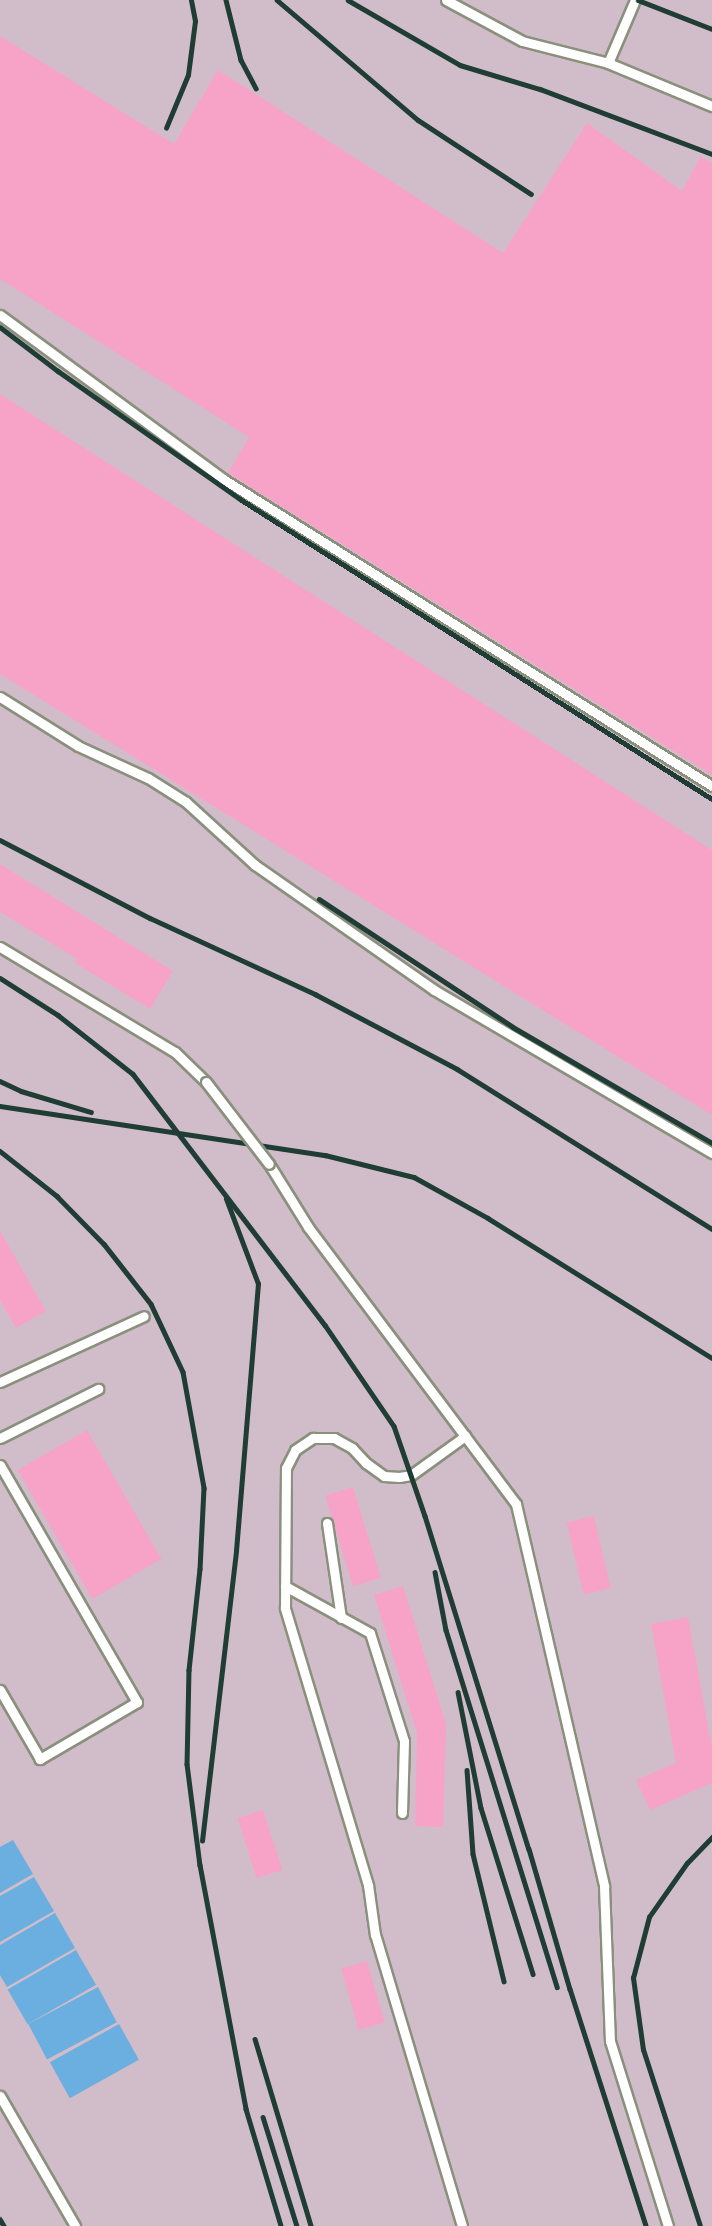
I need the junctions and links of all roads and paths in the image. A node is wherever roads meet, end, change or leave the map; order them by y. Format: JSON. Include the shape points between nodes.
{"nodes":[{"id":1,"x":446,"y":0,"type":"edge"},
{"id":2,"x":635,"y":0,"type":"edge"},
{"id":3,"x":608,"y":63,"type":"junction"},
{"id":4,"x":712,"y":106,"type":"edge"},
{"id":5,"x":0,"y":315,"type":"edge"},
{"id":6,"x":0,"y":697,"type":"edge"},
{"id":7,"x":712,"y":786,"type":"edge"},
{"id":8,"x":0,"y":947,"type":"edge"},
{"id":9,"x":712,"y":1153,"type":"edge"},
{"id":10,"x":144,"y":1316,"type":"dead end"},
{"id":11,"x":0,"y":1382,"type":"edge"},
{"id":12,"x":98,"y":1389,"type":"dead end"},
{"id":13,"x":465,"y":1436,"type":"junction"},
{"id":14,"x":0,"y":1438,"type":"edge"},
{"id":15,"x":0,"y":1466,"type":"edge"},
{"id":16,"x":327,"y":1522,"type":"dead end"},
{"id":17,"x":285,"y":1586,"type":"junction"},
{"id":18,"x":341,"y":1618,"type":"junction"},
{"id":19,"x":0,"y":1690,"type":"edge"},
{"id":20,"x":402,"y":1813,"type":"dead end"},
{"id":21,"x":0,"y":2096,"type":"edge"},
{"id":22,"x":75,"y":2226,"type":"edge"},
{"id":23,"x":462,"y":2226,"type":"edge"},
{"id":24,"x":668,"y":2226,"type":"edge"}],
"edges":[{"from":1,"to":3,"type":"lane","via":[[522,41]]},
{"from":2,"to":3,"type":"lane"},
{"from":3,"to":4,"type":"lane"},
{"from":5,"to":7,"type":"lane","via":[[223,479]]},
{"from":6,"to":9,"type":"lane","via":[[78,746],[148,778],[186,802],[255,865],[434,990]]},
{"from":8,"to":13,"type":"lane","bridge":true,"via":[[175,1052],[206,1082],[269,1164],[308,1227]]},
{"from":10,"to":11,"type":"lane"},
{"from":12,"to":14,"type":"lane"},
{"from":13,"to":17,"type":"lane","via":[[411,1475],[399,1477],[384,1476],[334,1438],[313,1438],[295,1450],[286,1468]]},
{"from":13,"to":24,"type":"lane","via":[[516,1504],[604,1886],[610,2041]]},
{"from":15,"to":19,"type":"lane","via":[[137,1702],[40,1759]]},
{"from":16,"to":18,"type":"lane"},
{"from":17,"to":18,"type":"lane"},
{"from":17,"to":23,"type":"lane","via":[[285,1608],[368,1885],[375,1935]]},
{"from":18,"to":20,"type":"lane","via":[[370,1633],[404,1741]]},
{"from":21,"to":22,"type":"lane"}]}
